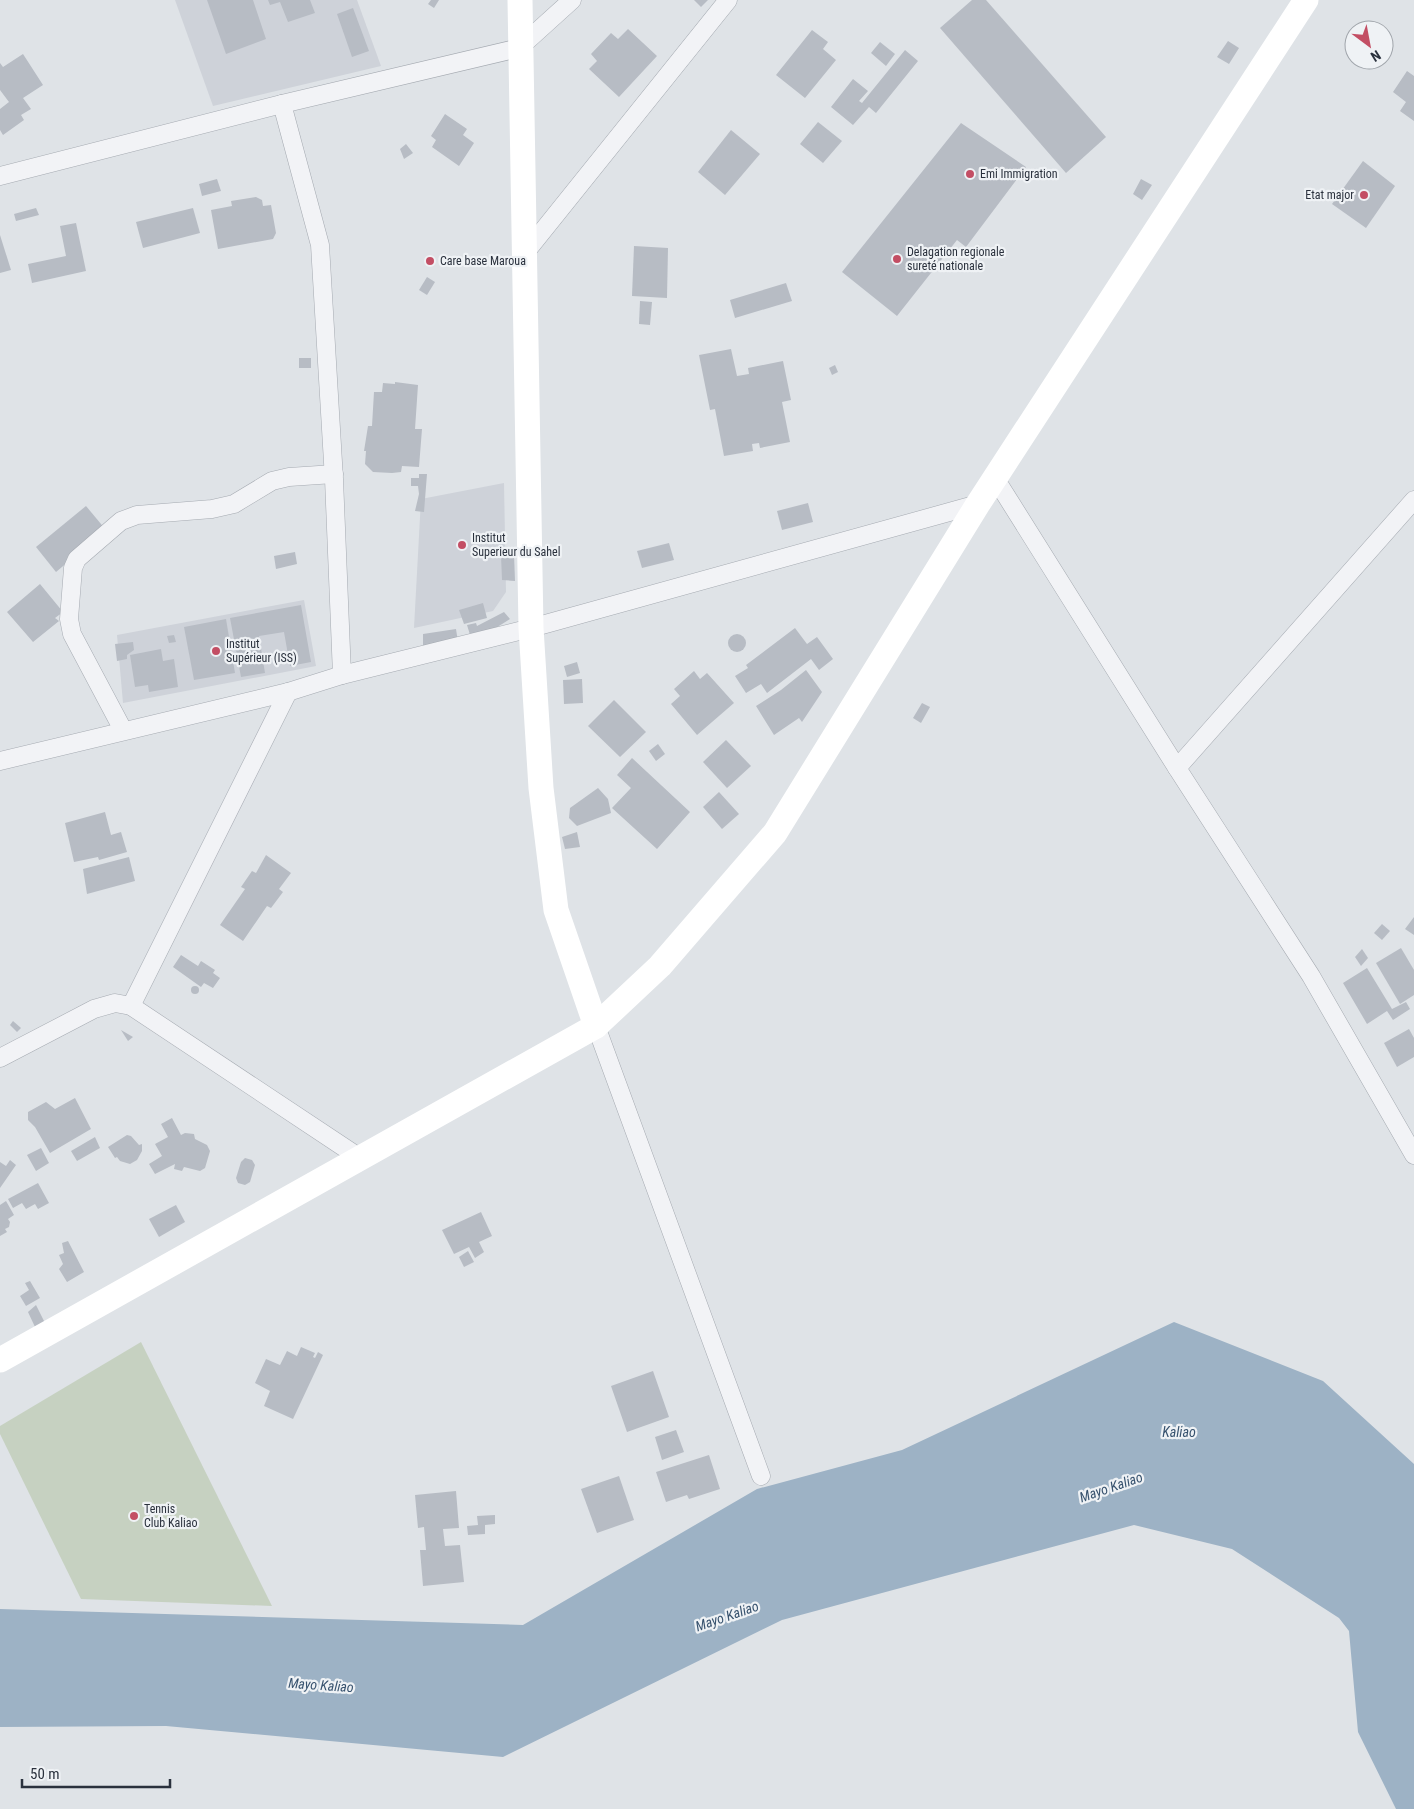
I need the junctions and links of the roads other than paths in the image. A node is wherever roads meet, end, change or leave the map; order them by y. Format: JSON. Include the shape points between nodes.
{"nodes":[{"id":1,"x":520,"y":0,"type":"edge"},
{"id":2,"x":572,"y":0,"type":"edge"},
{"id":3,"x":728,"y":0,"type":"edge"},
{"id":4,"x":1306,"y":0,"type":"edge"},
{"id":5,"x":519,"y":48,"type":"junction"},
{"id":6,"x":282,"y":104,"type":"junction"},
{"id":7,"x":0,"y":176,"type":"edge"},
{"id":8,"x":525,"y":253,"type":"junction"},
{"id":9,"x":334,"y":474,"type":"junction"},
{"id":10,"x":995,"y":478,"type":"junction"},
{"id":11,"x":1414,"y":500,"type":"edge"},
{"id":12,"x":978,"y":504,"type":"junction"},
{"id":13,"x":531,"y":628,"type":"junction"},
{"id":14,"x":342,"y":675,"type":"junction"},
{"id":15,"x":288,"y":692,"type":"junction"},
{"id":16,"x":123,"y":730,"type":"junction"},
{"id":17,"x":0,"y":761,"type":"edge"},
{"id":18,"x":1177,"y":768,"type":"junction"},
{"id":19,"x":131,"y":1006,"type":"junction"},
{"id":20,"x":596,"y":1026,"type":"junction"},
{"id":21,"x":0,"y":1058,"type":"edge"},
{"id":22,"x":1414,"y":1155,"type":"edge"},
{"id":23,"x":360,"y":1158,"type":"junction"},
{"id":24,"x":0,"y":1360,"type":"edge"},
{"id":25,"x":761,"y":1476,"type":"dead end"}],
"edges":[{"from":1,"to":5,"type":"street"},
{"from":2,"to":5,"type":"street"},
{"from":3,"to":8,"type":"street"},
{"from":4,"to":10,"type":"street"},
{"from":5,"to":6,"type":"street"},
{"from":5,"to":8,"type":"street"},
{"from":6,"to":7,"type":"street"},
{"from":6,"to":9,"type":"street","via":[[320,245]]},
{"from":8,"to":13,"type":"street"},
{"from":9,"to":14,"type":"street"},
{"from":9,"to":16,"type":"street","via":[[272,481],[234,504],[212,509],[137,515],[111,528],[77,559],[71,578],[69,619],[72,634]]},
{"from":10,"to":12,"type":"street"},
{"from":10,"to":18,"type":"street"},
{"from":11,"to":18,"type":"street"},
{"from":12,"to":13,"type":"street"},
{"from":12,"to":20,"type":"street","via":[[775,833],[660,966]]},
{"from":13,"to":14,"type":"street"},
{"from":13,"to":20,"type":"street","via":[[540,788],[556,910]]},
{"from":14,"to":15,"type":"street"},
{"from":15,"to":16,"type":"street"},
{"from":15,"to":19,"type":"street"},
{"from":16,"to":17,"type":"street"},
{"from":18,"to":22,"type":"street","via":[[1311,976]]},
{"from":19,"to":21,"type":"street","via":[[115,1003],[94,1009]]},
{"from":19,"to":23,"type":"street"},
{"from":20,"to":23,"type":"street"},
{"from":20,"to":25,"type":"street"},
{"from":23,"to":24,"type":"street"}]}
